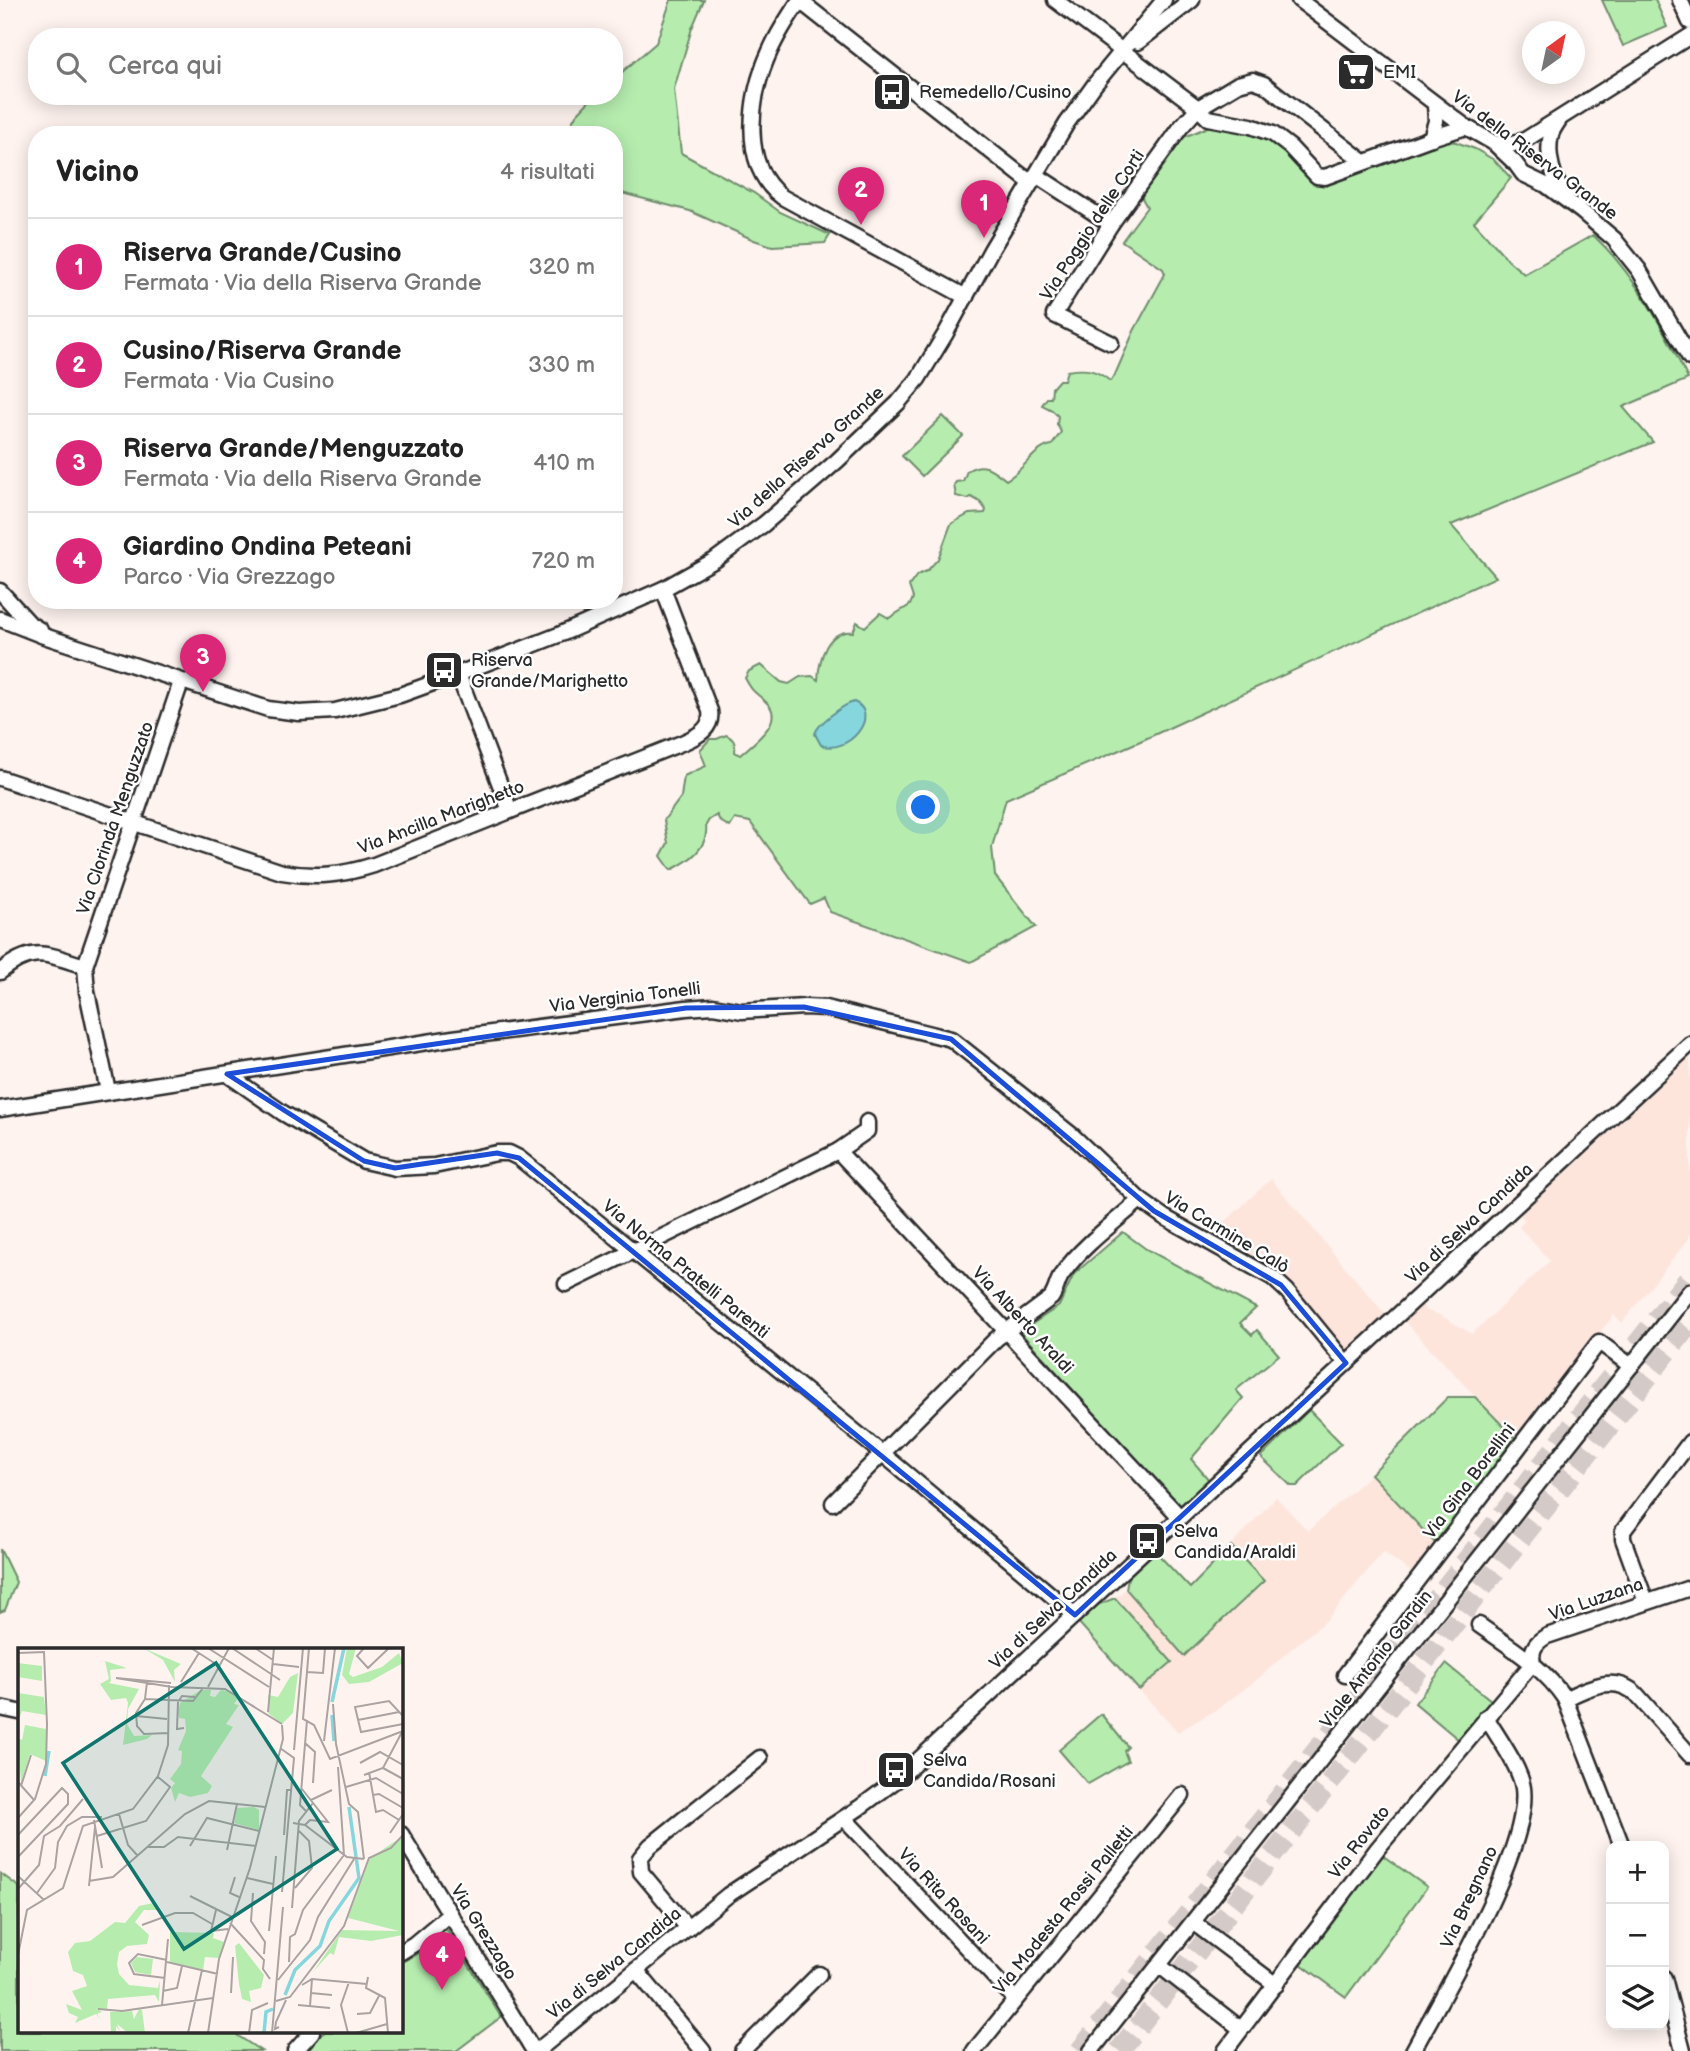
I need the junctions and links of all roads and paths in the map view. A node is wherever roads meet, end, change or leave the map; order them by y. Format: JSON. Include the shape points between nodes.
{"nodes":[{"id":1,"x":800,"y":0,"type":"edge"},
{"id":2,"x":1055,"y":0,"type":"edge"},
{"id":3,"x":1164,"y":0,"type":"edge"},
{"id":4,"x":1192,"y":0,"type":"edge"},
{"id":5,"x":1203,"y":0,"type":"edge"},
{"id":6,"x":1299,"y":0,"type":"edge"},
{"id":7,"x":1311,"y":0,"type":"edge"},
{"id":8,"x":1680,"y":0,"type":"edge"},
{"id":9,"x":1176,"y":14,"type":"junction"},
{"id":10,"x":1321,"y":16,"type":"junction"},
{"id":11,"x":1690,"y":22,"type":"edge"},
{"id":12,"x":1690,"y":36,"type":"edge"},
{"id":13,"x":1123,"y":53,"type":"junction"},
{"id":14,"x":1435,"y":104,"type":"junction"},
{"id":15,"x":1203,"y":113,"type":"junction"},
{"id":16,"x":1560,"y":119,"type":"junction"},
{"id":17,"x":1466,"y":127,"type":"junction"},
{"id":18,"x":1430,"y":138,"type":"junction"},
{"id":19,"x":1494,"y":143,"type":"junction"},
{"id":20,"x":1364,"y":162,"type":"junction"},
{"id":21,"x":1033,"y":179,"type":"junction"},
{"id":22,"x":1581,"y":211,"type":"junction"},
{"id":23,"x":1111,"y":224,"type":"junction"},
{"id":24,"x":965,"y":297,"type":"junction"},
{"id":25,"x":1111,"y":342,"type":"dead end"},
{"id":26,"x":1690,"y":358,"type":"edge"},
{"id":27,"x":663,"y":589,"type":"junction"},
{"id":28,"x":1,"y":597,"type":"edge"},
{"id":29,"x":623,"y":607,"type":"edge"},
{"id":30,"x":619,"y":609,"type":"edge"},
{"id":31,"x":0,"y":619,"type":"edge"},
{"id":32,"x":53,"y":638,"type":"junction"},
{"id":33,"x":458,"y":674,"type":"junction"},
{"id":34,"x":181,"y":681,"type":"junction"},
{"id":35,"x":0,"y":778,"type":"edge"},
{"id":36,"x":510,"y":811,"type":"junction"},
{"id":37,"x":134,"y":824,"type":"junction"},
{"id":38,"x":85,"y":967,"type":"junction"},
{"id":39,"x":0,"y":971,"type":"edge"},
{"id":40,"x":1690,"y":1044,"type":"edge"},
{"id":41,"x":227,"y":1074,"type":"junction"},
{"id":42,"x":108,"y":1091,"type":"junction"},
{"id":43,"x":0,"y":1109,"type":"edge"},
{"id":44,"x":867,"y":1122,"type":"dead end"},
{"id":45,"x":838,"y":1151,"type":"junction"},
{"id":46,"x":1140,"y":1200,"type":"junction"},
{"id":47,"x":634,"y":1251,"type":"junction"},
{"id":48,"x":566,"y":1284,"type":"dead end"},
{"id":49,"x":1690,"y":1291,"type":"edge"},
{"id":50,"x":1007,"y":1330,"type":"junction"},
{"id":51,"x":1346,"y":1363,"type":"junction"},
{"id":52,"x":1631,"y":1366,"type":"junction"},
{"id":53,"x":1690,"y":1442,"type":"edge"},
{"id":54,"x":884,"y":1455,"type":"junction"},
{"id":55,"x":833,"y":1503,"type":"dead end"},
{"id":56,"x":1180,"y":1517,"type":"junction"},
{"id":57,"x":1690,"y":1588,"type":"edge"},
{"id":58,"x":1646,"y":1602,"type":"junction"},
{"id":59,"x":1075,"y":1615,"type":"junction"},
{"id":60,"x":1479,"y":1625,"type":"dead end"},
{"id":61,"x":1532,"y":1663,"type":"junction"},
{"id":62,"x":1345,"y":1675,"type":"dead end"},
{"id":63,"x":1565,"y":1699,"type":"junction"},
{"id":64,"x":0,"y":1708,"type":"edge"},
{"id":65,"x":18,"y":1712,"type":"edge"},
{"id":66,"x":1486,"y":1717,"type":"junction"},
{"id":67,"x":1690,"y":1755,"type":"edge"},
{"id":68,"x":760,"y":1758,"type":"dead end"},
{"id":69,"x":1182,"y":1795,"type":"dead end"},
{"id":70,"x":844,"y":1818,"type":"junction"},
{"id":71,"x":402,"y":1835,"type":"edge"},
{"id":72,"x":1620,"y":1841,"type":"edge"},
{"id":73,"x":450,"y":1914,"type":"junction"},
{"id":74,"x":1194,"y":1923,"type":"junction"},
{"id":75,"x":688,"y":1928,"type":"junction"},
{"id":76,"x":402,"y":1951,"type":"edge"},
{"id":77,"x":1160,"y":1966,"type":"junction"},
{"id":78,"x":636,"y":1969,"type":"junction"},
{"id":79,"x":819,"y":1974,"type":"dead end"},
{"id":80,"x":1276,"y":1985,"type":"junction"},
{"id":81,"x":1669,"y":1997,"type":"edge"},
{"id":82,"x":1015,"y":1999,"type":"junction"},
{"id":83,"x":1241,"y":2029,"type":"junction"},
{"id":84,"x":310,"y":2034,"type":"edge"},
{"id":85,"x":295,"y":2051,"type":"edge"},
{"id":86,"x":535,"y":2051,"type":"edge"},
{"id":87,"x":703,"y":2051,"type":"edge"},
{"id":88,"x":742,"y":2051,"type":"edge"},
{"id":89,"x":974,"y":2051,"type":"edge"},
{"id":90,"x":1091,"y":2051,"type":"edge"},
{"id":91,"x":1225,"y":2051,"type":"edge"},
{"id":92,"x":1413,"y":2051,"type":"edge"},
{"id":93,"x":1683,"y":2051,"type":"edge"}],
"edges":[{"from":1,"to":21,"type":"street"},
{"from":1,"to":24,"type":"street","via":[[770,50],[757,92],[754,139],[763,177],[782,197]]},
{"from":2,"to":13,"type":"street"},
{"from":3,"to":13,"type":"street","name":"Via della Riserva Grande"},
{"from":4,"to":9,"type":"street"},
{"from":5,"to":9,"type":"street"},
{"from":6,"to":10,"type":"street","name":"Via della Riserva Grande"},
{"from":7,"to":10,"type":"street"},
{"from":8,"to":11,"type":"street"},
{"from":9,"to":13,"type":"street"},
{"from":10,"to":14,"type":"street","name":"Via della Riserva Grande"},
{"from":12,"to":16,"type":"street"},
{"from":13,"to":15,"type":"street"},
{"from":13,"to":21,"type":"street","name":"Via della Riserva Grande","via":[[1075,111]]},
{"from":14,"to":17,"type":"street","name":"Via della Riserva Grande"},
{"from":14,"to":18,"type":"street"},
{"from":15,"to":20,"type":"street","via":[[1273,134],[1317,176]]},
{"from":15,"to":20,"type":"street","name":"Via Poggio delle Corti","via":[[1220,94],[1242,82],[1259,81]]},
{"from":15,"to":23,"type":"street","name":"Via Poggio delle Corti","via":[[1181,127]]},
{"from":16,"to":19,"type":"street","via":[[1518,144]]},
{"from":16,"to":22,"type":"street","via":[[1550,141],[1555,177]]},
{"from":17,"to":18,"type":"street"},
{"from":17,"to":19,"type":"street","name":"Via della Riserva Grande"},
{"from":18,"to":20,"type":"street"},
{"from":19,"to":22,"type":"street","name":"Via della Riserva Grande","via":[[1523,174]]},
{"from":21,"to":23,"type":"street"},
{"from":21,"to":24,"type":"street","name":"Via della Riserva Grande"},
{"from":22,"to":26,"type":"street","name":"Via della Riserva Grande","via":[[1634,262]]},
{"from":23,"to":25,"type":"street","name":"Via Poggio delle Corti","via":[[1054,315]]},
{"from":24,"to":27,"type":"street","name":"Via della Riserva Grande","via":[[923,372],[876,425],[764,524]]},
{"from":27,"to":29,"type":"street","name":"Via della Riserva Grande"},
{"from":27,"to":36,"type":"street","name":"Via Ancilla Marighetto","via":[[707,702],[708,726],[684,742]]},
{"from":28,"to":32,"type":"street","name":"Via della Riserva Grande"},
{"from":30,"to":33,"type":"street","name":"Via della Riserva Grande"},
{"from":31,"to":32,"type":"street","name":"Via della Riserva Grande"},
{"from":32,"to":34,"type":"street","name":"Via della Riserva Grande"},
{"from":33,"to":34,"type":"street","name":"Via della Riserva Grande","via":[[400,695],[327,713],[268,709]]},
{"from":33,"to":36,"type":"street"},
{"from":34,"to":37,"type":"street","name":"Via Clorinda Menguzzato"},
{"from":35,"to":37,"type":"street","name":"Via Ancilla Marighetto"},
{"from":36,"to":37,"type":"street","name":"Via Ancilla Marighetto","via":[[374,865],[313,876],[272,869]]},
{"from":37,"to":38,"type":"street","name":"Via Clorinda Menguzzato"},
{"from":38,"to":39,"type":"street","via":[[34,954],[14,960]]},
{"from":38,"to":42,"type":"street","name":"Via Clorinda Menguzzato"},
{"from":40,"to":51,"type":"street","name":"Via di Selva Candida"},
{"from":41,"to":42,"type":"street","name":"Via Verginia Tonelli"},
{"from":41,"to":46,"type":"street","name":"Via Verginia Tonelli","via":[[466,1036],[686,1008],[826,1008],[951,1039],[1064,1129]]},
{"from":41,"to":47,"type":"street","name":"Via Norma Pratelli Parenti","via":[[363,1161],[395,1168],[434,1166],[498,1153],[514,1155]]},
{"from":42,"to":43,"type":"street","name":"Via Verginia Tonelli"},
{"from":44,"to":45,"type":"street","via":[[867,1132]]},
{"from":45,"to":47,"type":"street"},
{"from":45,"to":50,"type":"street","name":"Via Alberto Araldi"},
{"from":46,"to":50,"type":"street","via":[[1061,1275],[1051,1298]]},
{"from":46,"to":51,"type":"street","name":"Via Carmine Calò","via":[[1282,1285]]},
{"from":47,"to":48,"type":"street"},
{"from":47,"to":54,"type":"street","name":"Via Norma Pratelli Parenti"},
{"from":49,"to":52,"type":"street","name":"Viale Antonio Gandin"},
{"from":50,"to":54,"type":"street"},
{"from":50,"to":56,"type":"street","name":"Via Alberto Araldi"},
{"from":51,"to":56,"type":"street","name":"Via di Selva Candida"},
{"from":52,"to":62,"type":"street","name":"Via Gina Borellini","via":[[1599,1342]]},
{"from":52,"to":74,"type":"street","name":"Viale Antonio Gandin"},
{"from":53,"to":58,"type":"street","via":[[1623,1531]]},
{"from":54,"to":55,"type":"street"},
{"from":54,"to":59,"type":"street","name":"Via Norma Pratelli Parenti"},
{"from":56,"to":59,"type":"street","name":"Via di Selva Candida"},
{"from":57,"to":58,"type":"street","name":"Via Luzzana"},
{"from":58,"to":61,"type":"street","name":"Via Luzzana","via":[[1544,1638],[1533,1650]]},
{"from":59,"to":70,"type":"street","name":"Via di Selva Candida","via":[[898,1779]]},
{"from":60,"to":61,"type":"street"},
{"from":61,"to":63,"type":"street"},
{"from":61,"to":66,"type":"street","name":"Via Rovato"},
{"from":63,"to":67,"type":"street","via":[[1599,1685],[1627,1688]]},
{"from":63,"to":72,"type":"street"},
{"from":64,"to":65,"type":"street"},
{"from":66,"to":80,"type":"street","name":"Via Rovato","via":[[1378,1848]]},
{"from":66,"to":92,"type":"street","name":"Via Bregnano","via":[[1523,1787],[1515,1844],[1489,1905]]},
{"from":68,"to":75,"type":"street","via":[[640,1858],[641,1871]]},
{"from":69,"to":82,"type":"street","name":"Via Modesta Rossi Palletti"},
{"from":70,"to":75,"type":"street","name":"Via di Selva Candida","via":[[754,1876]]},
{"from":70,"to":82,"type":"street","name":"Via Rita Rosani"},
{"from":71,"to":73,"type":"street","name":"Via Grezzago"},
{"from":73,"to":76,"type":"street"},
{"from":73,"to":86,"type":"street","name":"Via Grezzago"},
{"from":74,"to":77,"type":"street","name":"Viale Antonio Gandin"},
{"from":74,"to":80,"type":"street"},
{"from":75,"to":78,"type":"street","name":"Via di Selva Candida"},
{"from":77,"to":83,"type":"street"},
{"from":77,"to":90,"type":"street","name":"Viale Antonio Gandin"},
{"from":78,"to":86,"type":"street","name":"Via di Selva Candida"},
{"from":78,"to":87,"type":"street"},
{"from":79,"to":88,"type":"street"},
{"from":80,"to":83,"type":"street","name":"Via Rovato"},
{"from":81,"to":93,"type":"street"},
{"from":82,"to":89,"type":"street","name":"Via Modesta Rossi Palletti"},
{"from":83,"to":91,"type":"street","name":"Via Rovato"},
{"from":84,"to":85,"type":"street"}]}
